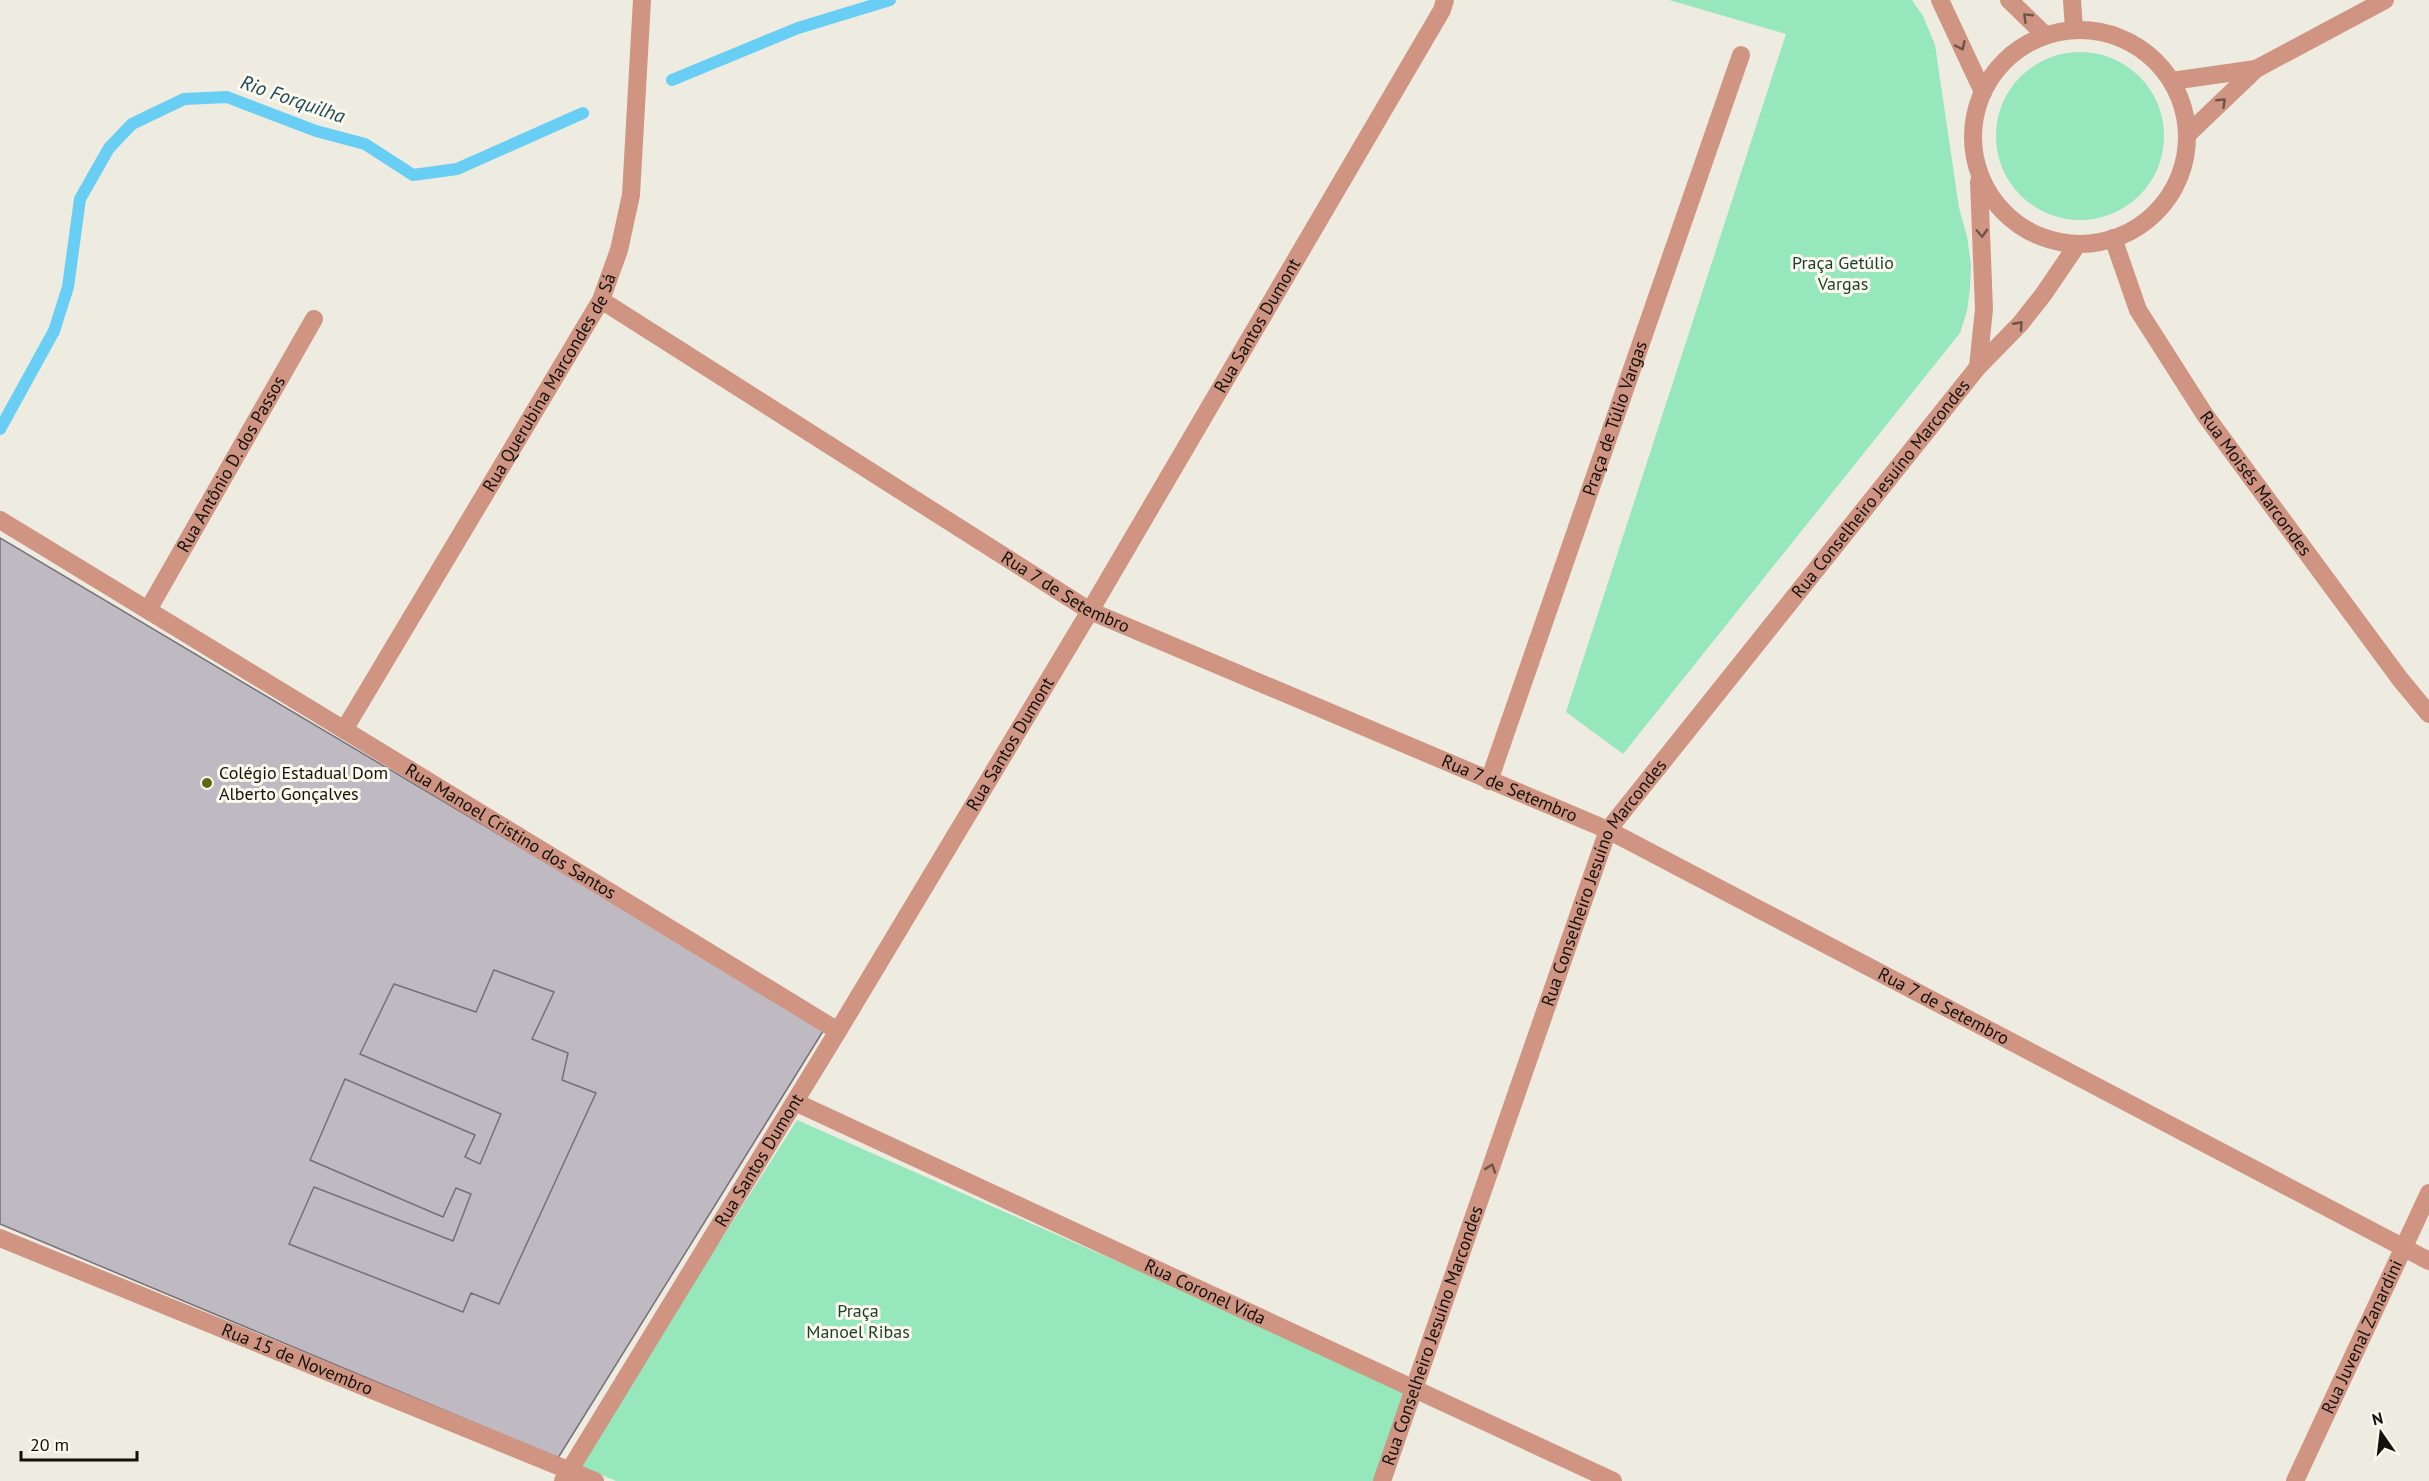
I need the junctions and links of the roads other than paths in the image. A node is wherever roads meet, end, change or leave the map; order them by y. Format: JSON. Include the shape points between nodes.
{"nodes":[{"id":1,"x":642,"y":0,"type":"edge"},
{"id":2,"x":1445,"y":0,"type":"edge"},
{"id":3,"x":1940,"y":0,"type":"edge"},
{"id":4,"x":2009,"y":0,"type":"edge"},
{"id":5,"x":2072,"y":0,"type":"edge"},
{"id":6,"x":2385,"y":0,"type":"edge"},
{"id":7,"x":2074,"y":30,"type":"junction"},
{"id":8,"x":2045,"y":35,"type":"junction"},
{"id":9,"x":1741,"y":55,"type":"dead end"},
{"id":10,"x":2256,"y":69,"type":"junction"},
{"id":11,"x":2172,"y":81,"type":"junction"},
{"id":12,"x":1983,"y":92,"type":"junction"},
{"id":13,"x":2187,"y":135,"type":"junction"},
{"id":14,"x":1979,"y":174,"type":"junction"},
{"id":15,"x":2113,"y":238,"type":"junction"},
{"id":16,"x":2077,"y":244,"type":"junction"},
{"id":17,"x":601,"y":300,"type":"junction"},
{"id":18,"x":314,"y":319,"type":"dead end"},
{"id":19,"x":1978,"y":367,"type":"junction"},
{"id":20,"x":0,"y":519,"type":"edge"},
{"id":21,"x":148,"y":610,"type":"junction"},
{"id":22,"x":1090,"y":611,"type":"junction"},
{"id":23,"x":2429,"y":714,"type":"edge"},
{"id":24,"x":344,"y":730,"type":"junction"},
{"id":25,"x":1489,"y":781,"type":"junction"},
{"id":26,"x":1608,"y":830,"type":"junction"},
{"id":27,"x":838,"y":1031,"type":"junction"},
{"id":28,"x":795,"y":1102,"type":"junction"},
{"id":29,"x":2429,"y":1193,"type":"edge"},
{"id":30,"x":0,"y":1238,"type":"edge"},
{"id":31,"x":2402,"y":1248,"type":"junction"},
{"id":32,"x":2429,"y":1261,"type":"edge"},
{"id":33,"x":1414,"y":1389,"type":"junction"},
{"id":34,"x":567,"y":1476,"type":"edge"},
{"id":35,"x":595,"y":1481,"type":"edge"},
{"id":36,"x":1382,"y":1481,"type":"edge"},
{"id":37,"x":1613,"y":1481,"type":"edge"},
{"id":38,"x":2295,"y":1481,"type":"edge"}],
"edges":[{"from":1,"to":17,"type":"street","name":"Rua Querubina Marcondes de Sá","via":[[631,195],[619,250]]},
{"from":2,"to":22,"type":"street","name":"Rua Santos Dumont"},
{"from":3,"to":12,"type":"street","one_way":true},
{"from":8,"to":4,"type":"street","one_way":true},
{"from":5,"to":7,"type":"street"},
{"from":6,"to":10,"type":"street"},
{"from":7,"to":8,"type":"street"},
{"from":7,"to":11,"type":"street","via":[[2103,32],[2130,42],[2154,59]]},
{"from":8,"to":12,"type":"street","via":[[2020,48],[1998,67]]},
{"from":9,"to":25,"type":"street","name":"Praça de Túlio Vargas"},
{"from":10,"to":11,"type":"street"},
{"from":13,"to":10,"type":"street","one_way":true},
{"from":11,"to":13,"type":"street","via":[[2183,108]]},
{"from":12,"to":14,"type":"street","via":[[1974,119],[1972,148]]},
{"from":13,"to":15,"type":"street","via":[[2184,161],[2164,202],[2138,227]]},
{"from":14,"to":16,"type":"street","via":[[1992,198],[2010,218],[2033,233]]},
{"from":14,"to":19,"type":"street","name":"Rua Conselheiro Jesuíno Marcondes","one_way":true,"via":[[1984,291]]},
{"from":15,"to":16,"type":"street"},
{"from":15,"to":23,"type":"street","name":"Rua Moisés Marcondes","via":[[2138,310],[2205,415]]},
{"from":19,"to":16,"type":"street","name":"Rua Conselheiro Jesuíno Marcondes","one_way":true,"via":[[2020,324]]},
{"from":17,"to":22,"type":"street","name":"Rua 7 de Setembro"},
{"from":17,"to":24,"type":"street","name":"Rua Querubina Marcondes de Sá"},
{"from":18,"to":21,"type":"street","name":"Rua Antônio D. dos Passos"},
{"from":19,"to":26,"type":"street","name":"Rua Conselheiro Jesuíno Marcondes"},
{"from":20,"to":21,"type":"street","name":"Rua Manoel Cristino dos Santos"},
{"from":21,"to":24,"type":"street","name":"Rua Manoel Cristino dos Santos"},
{"from":22,"to":25,"type":"street","name":"Rua 7 de Setembro"},
{"from":22,"to":27,"type":"street","name":"Rua Santos Dumont"},
{"from":24,"to":27,"type":"street","name":"Rua Manoel Cristino dos Santos"},
{"from":25,"to":26,"type":"street","name":"Rua 7 de Setembro"},
{"from":26,"to":31,"type":"street","name":"Rua 7 de Setembro"},
{"from":33,"to":26,"type":"street","name":"Rua Conselheiro Jesuíno Marcondes","one_way":true},
{"from":27,"to":28,"type":"street","name":"Rua Santos Dumont"},
{"from":28,"to":33,"type":"street","name":"Rua Coronel Vida"},
{"from":28,"to":34,"type":"street","name":"Rua Santos Dumont"},
{"from":29,"to":31,"type":"street","name":"Rua Juvenal Zanardini"},
{"from":30,"to":34,"type":"street","name":"Rua 15 de Novembro"},
{"from":31,"to":32,"type":"street","name":"Rua 7 de Setembro"},
{"from":31,"to":38,"type":"street","name":"Rua Juvenal Zanardini"},
{"from":33,"to":36,"type":"street","name":"Rua Conselheiro Jesuíno Marcondes"},
{"from":33,"to":37,"type":"street","name":"Rua Coronel Vida"},
{"from":34,"to":35,"type":"street","name":"Rua 15 de Novembro"}]}
